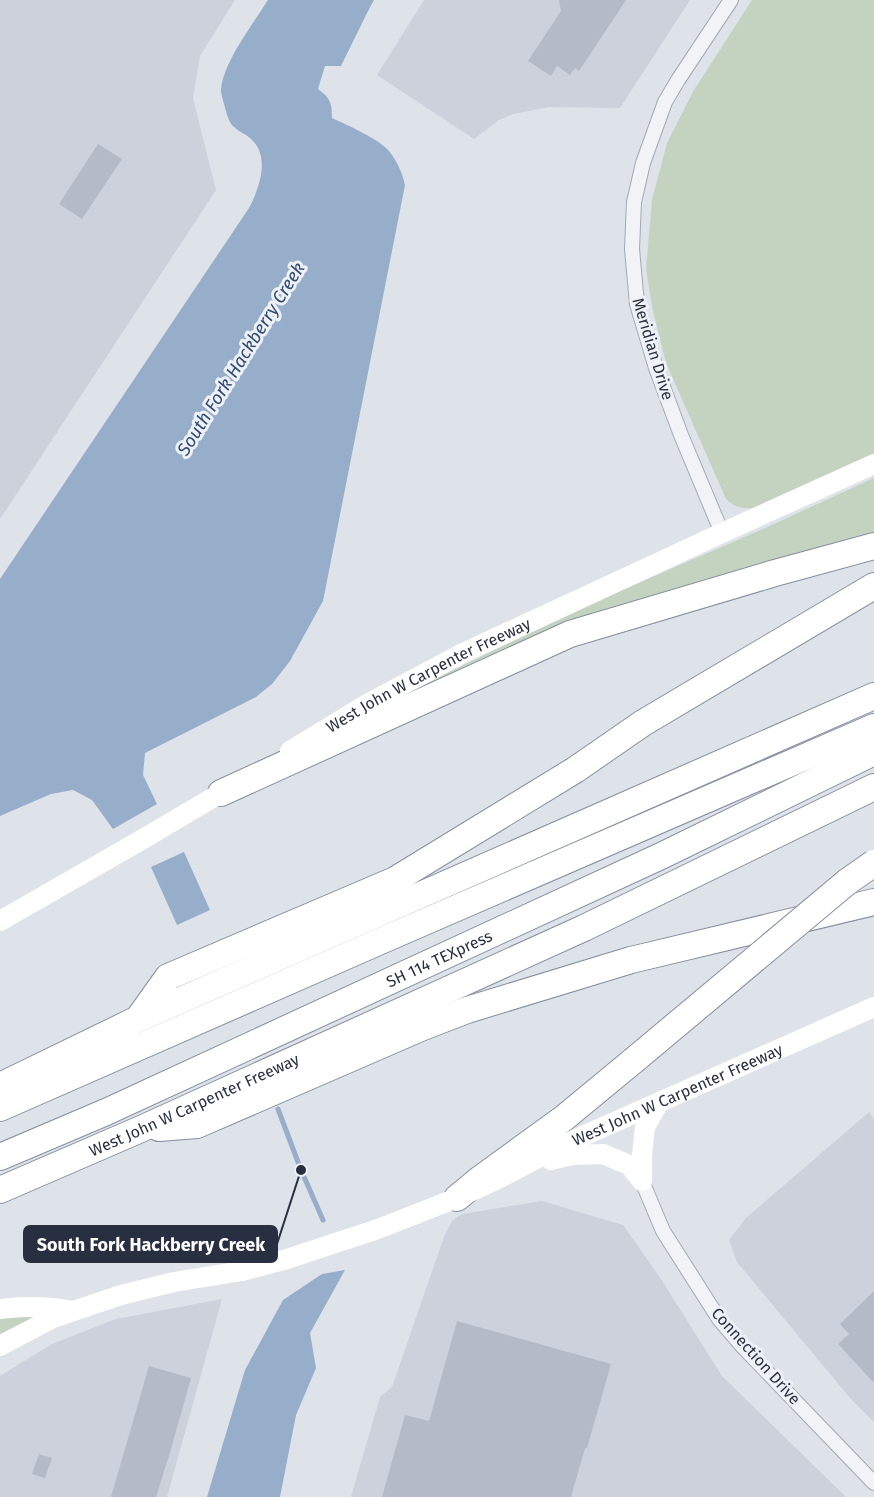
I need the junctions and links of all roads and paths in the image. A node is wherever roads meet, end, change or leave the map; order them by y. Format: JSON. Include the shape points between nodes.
{"nodes":[{"id":1,"x":731,"y":0,"type":"edge"},
{"id":2,"x":874,"y":465,"type":"edge"},
{"id":3,"x":722,"y":533,"type":"junction"},
{"id":4,"x":868,"y":547,"type":"edge"},
{"id":5,"x":874,"y":586,"type":"edge"},
{"id":6,"x":874,"y":696,"type":"edge"},
{"id":7,"x":874,"y":727,"type":"edge"},
{"id":8,"x":874,"y":752,"type":"edge"},
{"id":9,"x":874,"y":787,"type":"edge"},
{"id":10,"x":222,"y":793,"type":"junction"},
{"id":11,"x":874,"y":863,"type":"edge"},
{"id":12,"x":874,"y":902,"type":"edge"},
{"id":13,"x":0,"y":921,"type":"edge"},
{"id":14,"x":874,"y":1007,"type":"edge"},
{"id":15,"x":138,"y":1019,"type":"junction"},
{"id":16,"x":0,"y":1086,"type":"edge"},
{"id":17,"x":658,"y":1104,"type":"junction"},
{"id":18,"x":0,"y":1108,"type":"edge"},
{"id":19,"x":141,"y":1129,"type":"junction"},
{"id":20,"x":0,"y":1156,"type":"edge"},
{"id":21,"x":524,"y":1166,"type":"junction"},
{"id":22,"x":642,"y":1181,"type":"junction"},
{"id":23,"x":0,"y":1190,"type":"edge"},
{"id":24,"x":457,"y":1198,"type":"junction"},
{"id":25,"x":0,"y":1309,"type":"edge"},
{"id":26,"x":73,"y":1311,"type":"junction"},
{"id":27,"x":0,"y":1346,"type":"edge"},
{"id":28,"x":874,"y":1483,"type":"edge"}],
"edges":[{"from":1,"to":3,"type":"street","name":"Meridian Drive","via":[[665,102],[634,202],[632,249],[637,304],[656,368]]},
{"from":2,"to":3,"type":"main road","name":"West John W Carpenter Freeway"},
{"from":3,"to":10,"type":"main road","name":"West John W Carpenter Freeway","via":[[461,654],[367,704]]},
{"from":4,"to":10,"type":"highway","via":[[570,634]]},
{"from":5,"to":15,"type":"highway","via":[[643,723],[575,770],[395,880],[168,977]]},
{"from":6,"to":15,"type":"highway"},
{"from":7,"to":18,"type":"highway"},
{"from":8,"to":20,"type":"highway","name":"SH 114 TEXpress","via":[[650,861],[106,1112]]},
{"from":9,"to":19,"type":"highway","name":"West John W Carpenter Freeway","via":[[584,927]]},
{"from":10,"to":13,"type":"main road","name":"West John W Carpenter Freeway"},
{"from":11,"to":24,"type":"highway","bridge":true,"via":[[564,1118]]},
{"from":12,"to":19,"type":"highway","via":[[631,960],[467,1010],[197,1125]]},
{"from":14,"to":17,"type":"main road","name":"West John W Carpenter Freeway"},
{"from":15,"to":16,"type":"highway"},
{"from":17,"to":21,"type":"main road","name":"West John W Carpenter Freeway"},
{"from":17,"to":22,"type":"main road","via":[[645,1127]]},
{"from":19,"to":23,"type":"highway","name":"West John W Carpenter Freeway"},
{"from":21,"to":22,"type":"main road","via":[[573,1155],[603,1154],[629,1165]]},
{"from":21,"to":24,"type":"main road","name":"West John W Carpenter Freeway"},
{"from":22,"to":28,"type":"street","name":"Connection Drive","via":[[663,1231],[719,1318]]},
{"from":24,"to":26,"type":"main road","name":"West John W Carpenter Freeway","via":[[306,1253],[242,1271],[121,1295]]},
{"from":25,"to":26,"type":"main road","name":"West John W Carpenter Freeway","via":[[24,1306]]},
{"from":26,"to":27,"type":"main road"}]}
